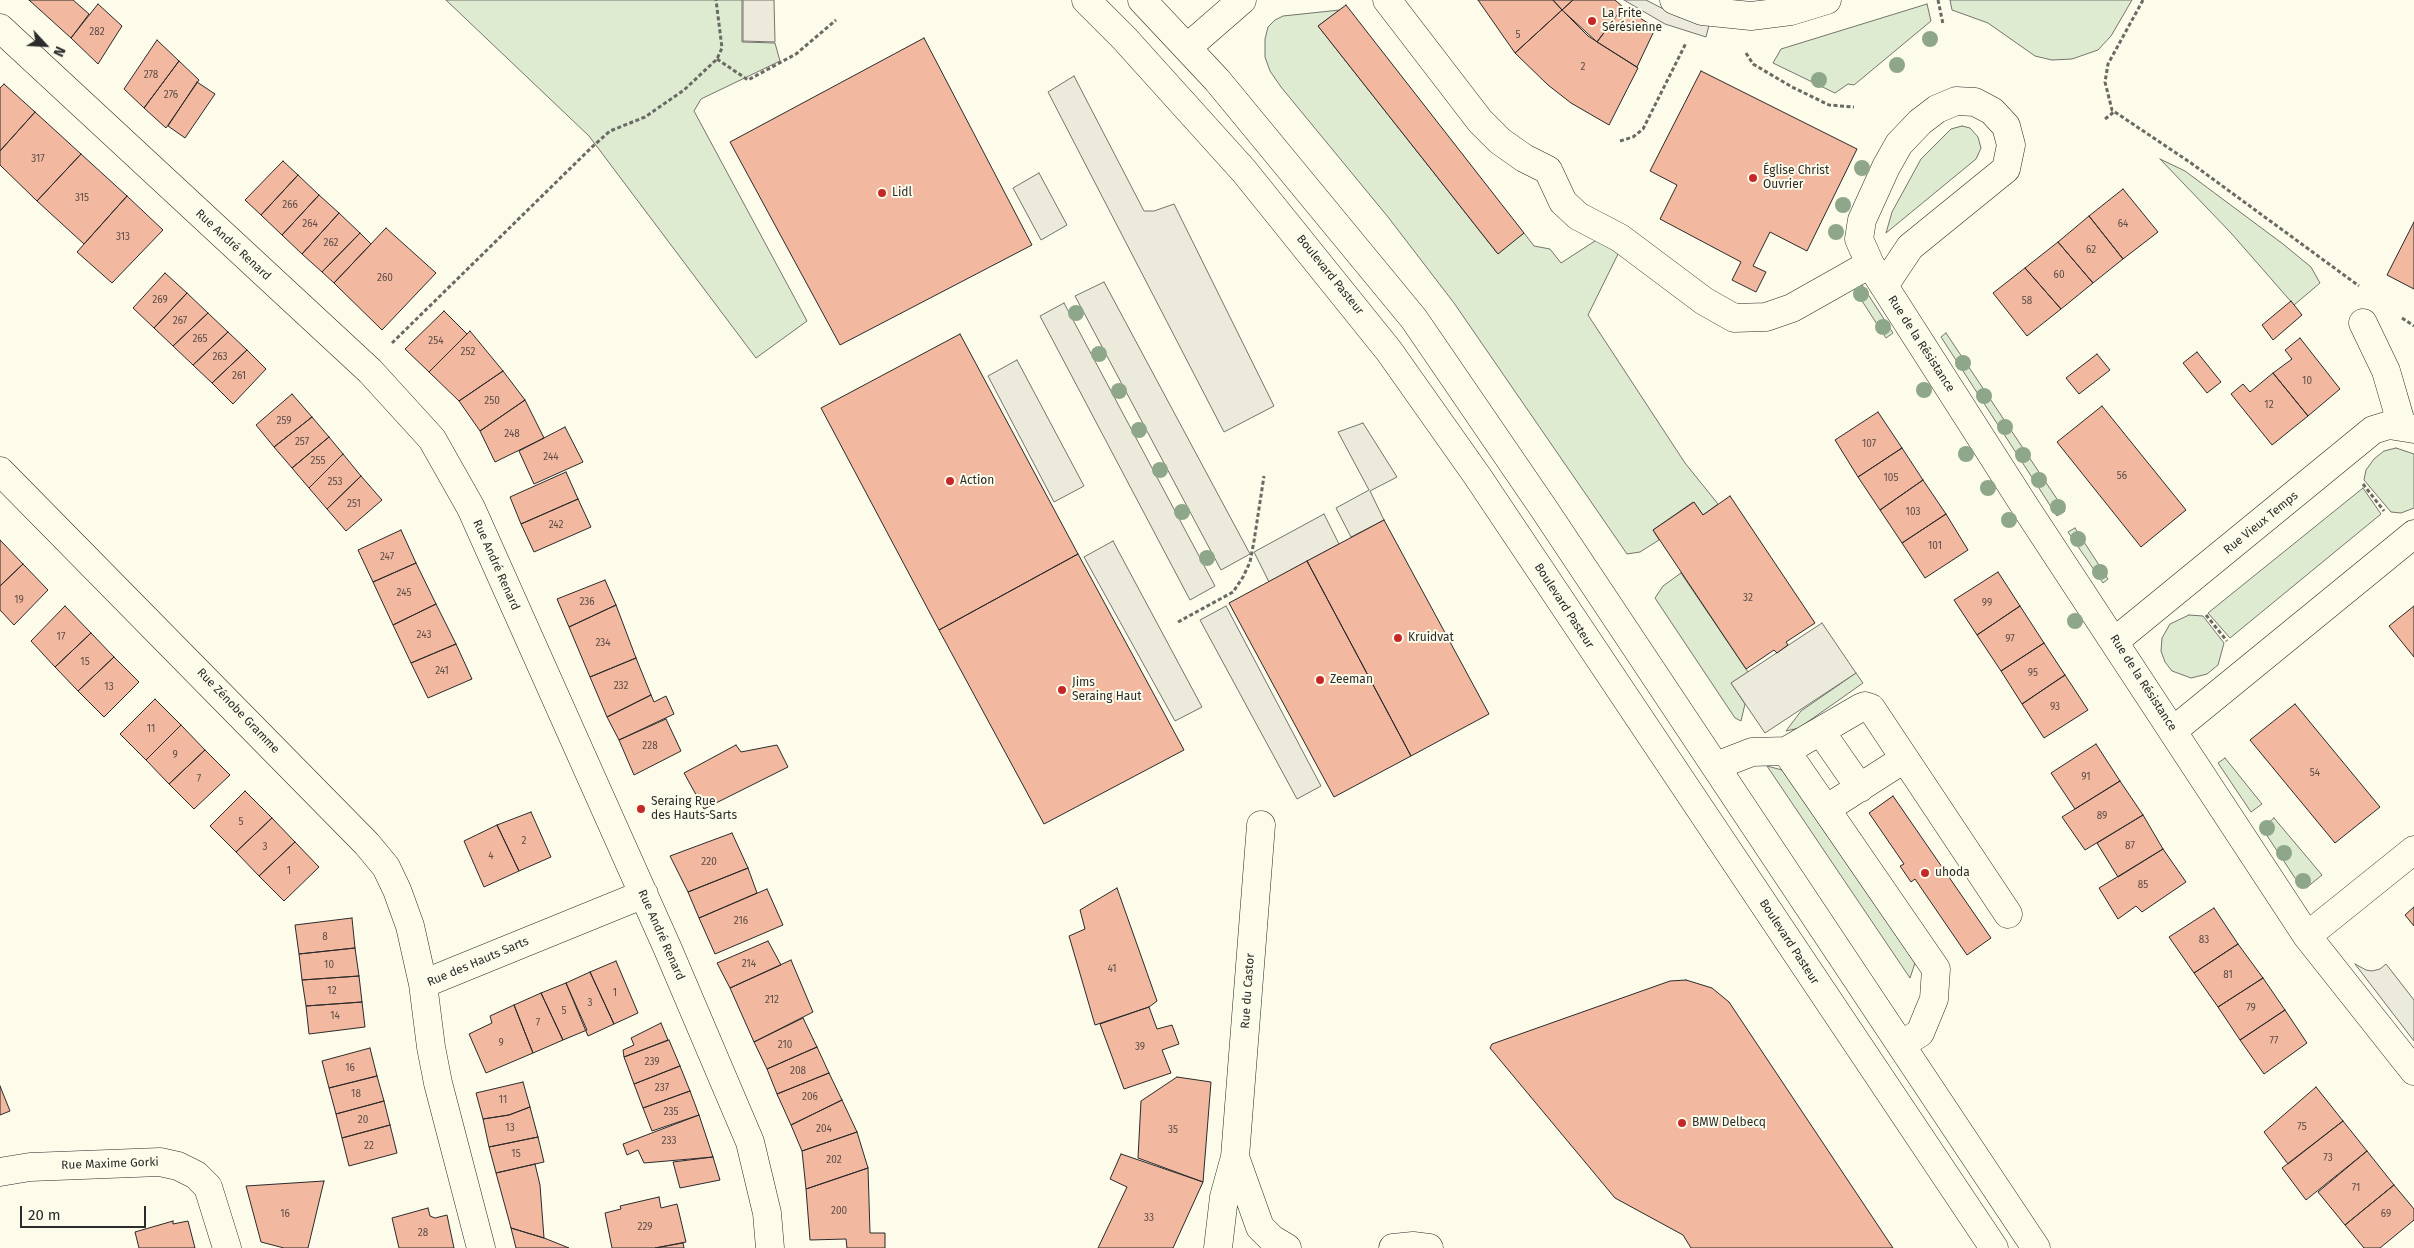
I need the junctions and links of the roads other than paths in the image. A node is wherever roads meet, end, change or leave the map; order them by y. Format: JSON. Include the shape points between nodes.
{"nodes":[{"id":1,"x":1086,"y":0,"type":"edge"},
{"id":2,"x":1142,"y":0,"type":"edge"},
{"id":3,"x":1242,"y":0,"type":"edge"},
{"id":4,"x":1387,"y":0,"type":"edge"},
{"id":5,"x":1674,"y":0,"type":"edge"},
{"id":6,"x":1827,"y":0,"type":"edge"},
{"id":7,"x":0,"y":28,"type":"edge"},
{"id":8,"x":1124,"y":38,"type":"junction"},
{"id":9,"x":1188,"y":48,"type":"junction"},
{"id":10,"x":1194,"y":114,"type":"junction"},
{"id":11,"x":1877,"y":275,"type":"junction"},
{"id":12,"x":2363,"y":323,"type":"dead end"},
{"id":13,"x":2408,"y":428,"type":"edge"},
{"id":14,"x":0,"y":471,"type":"edge"},
{"id":15,"x":2414,"y":534,"type":"edge"},
{"id":16,"x":2115,"y":641,"type":"junction"},
{"id":17,"x":2174,"y":730,"type":"junction"},
{"id":18,"x":1820,"y":732,"type":"junction"},
{"id":19,"x":1786,"y":751,"type":"junction"},
{"id":20,"x":1904,"y":759,"type":"junction"},
{"id":21,"x":1716,"y":766,"type":"junction"},
{"id":22,"x":1860,"y":788,"type":"junction"},
{"id":23,"x":1826,"y":809,"type":"junction"},
{"id":24,"x":1261,"y":825,"type":"dead end"},
{"id":25,"x":2414,"y":850,"type":"edge"},
{"id":26,"x":644,"y":894,"type":"junction"},
{"id":27,"x":2008,"y":914,"type":"dead end"},
{"id":28,"x":2307,"y":936,"type":"junction"},
{"id":29,"x":423,"y":984,"type":"junction"},
{"id":30,"x":1902,"y":1044,"type":"junction"},
{"id":31,"x":2414,"y":1071,"type":"edge"},
{"id":32,"x":1235,"y":1157,"type":"junction"},
{"id":33,"x":0,"y":1172,"type":"edge"},
{"id":34,"x":1277,"y":1245,"type":"edge"},
{"id":35,"x":226,"y":1248,"type":"edge"},
{"id":36,"x":481,"y":1248,"type":"edge"},
{"id":37,"x":770,"y":1248,"type":"edge"},
{"id":38,"x":1218,"y":1248,"type":"edge"},
{"id":39,"x":1393,"y":1248,"type":"edge"},
{"id":40,"x":1430,"y":1248,"type":"edge"},
{"id":41,"x":1994,"y":1248,"type":"edge"},
{"id":42,"x":2036,"y":1248,"type":"edge"}],
"edges":[{"from":1,"to":8,"type":"street","name":"Boulevard Pasteur"},
{"from":2,"to":9,"type":"street"},
{"from":3,"to":9,"type":"street"},
{"from":4,"to":11,"type":"street","via":[[1480,121],[1500,141],[1548,170],[1563,202],[1578,216],[1620,238],[1704,301],[1734,318],[1766,317]]},
{"from":5,"to":6,"type":"street","via":[[1702,11],[1751,16],[1791,11]]},
{"from":7,"to":26,"type":"street","name":"Rue André Renard","via":[[370,371],[432,439],[471,508]]},
{"from":8,"to":9,"type":"street"},
{"from":8,"to":10,"type":"street","name":"Boulevard Pasteur"},
{"from":9,"to":10,"type":"street","via":[[1186,79]]},
{"from":9,"to":21,"type":"street","via":[[1268,139],[1414,319]]},
{"from":10,"to":41,"type":"street","name":"Boulevard Pasteur","via":[[1336,282],[1434,413]]},
{"from":11,"to":11,"type":"street","name":"Rue de la Résistance","via":[[1859,239],[1862,220],[1899,144],[1937,109],[1956,101],[1975,102],[1992,111],[2006,126],[2011,145],[2006,168]]},
{"from":11,"to":16,"type":"street","name":"Rue de la Résistance"},
{"from":12,"to":13,"type":"street"},
{"from":13,"to":16,"type":"street","name":"Rue Vieux Temps","via":[[2389,425],[2373,430]]},
{"from":14,"to":29,"type":"street","name":"Rue Zénobe Gramme","via":[[386,867],[410,926]]},
{"from":15,"to":17,"type":"street"},
{"from":16,"to":17,"type":"street","name":"Rue de la Résistance"},
{"from":17,"to":28,"type":"street","name":"Rue de la Résistance"},
{"from":18,"to":19,"type":"street"},
{"from":18,"to":20,"type":"street","via":[[1866,706]]},
{"from":18,"to":22,"type":"street"},
{"from":19,"to":21,"type":"street","via":[[1752,752]]},
{"from":19,"to":23,"type":"street"},
{"from":20,"to":22,"type":"street"},
{"from":20,"to":27,"type":"street"},
{"from":21,"to":30,"type":"street"},
{"from":22,"to":23,"type":"street"},
{"from":23,"to":30,"type":"street","via":[[1936,969],[1934,999],[1920,1033]]},
{"from":24,"to":32,"type":"street","name":"Rue du Castor"},
{"from":25,"to":28,"type":"street"},
{"from":26,"to":29,"type":"street","name":"Rue des Hauts Sarts"},
{"from":26,"to":37,"type":"street","name":"Rue André Renard","via":[[750,1142],[767,1213]]},
{"from":28,"to":31,"type":"street","name":"Rue de la Résistance"},
{"from":29,"to":36,"type":"street","name":"Rue des Hauts Sarts","via":[[438,1082]]},
{"from":30,"to":42,"type":"street"},
{"from":32,"to":34,"type":"street","name":"Rue du Castor","via":[[1260,1227]]},
{"from":32,"to":38,"type":"street","name":"Rue du Castor","via":[[1224,1197]]},
{"from":33,"to":35,"type":"street","name":"Rue Maxime Gorki","via":[[30,1167],[160,1162],[178,1166],[196,1175],[208,1187]]},
{"from":39,"to":40,"type":"street"}]}
